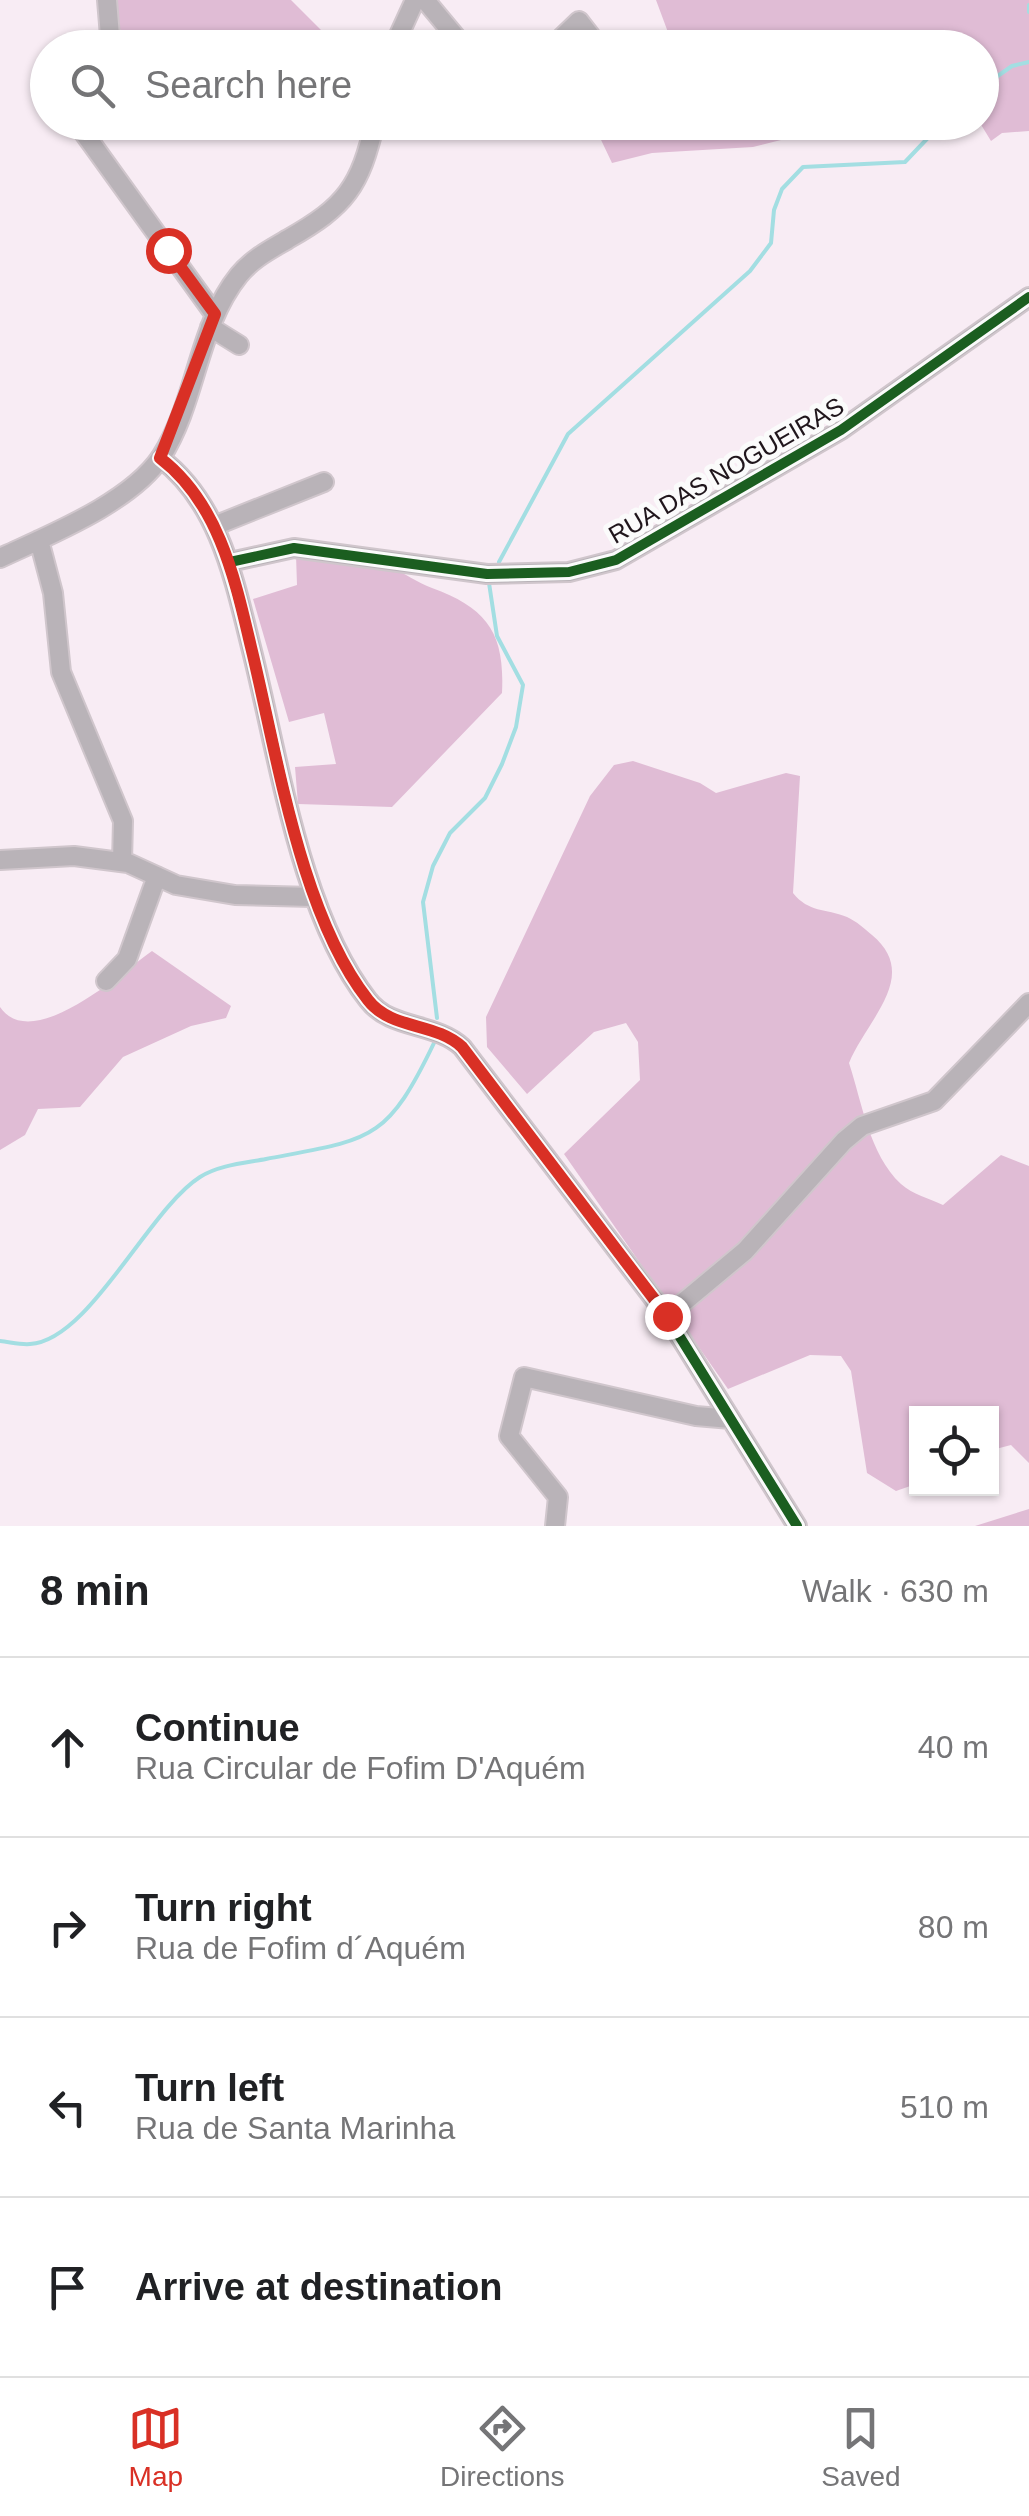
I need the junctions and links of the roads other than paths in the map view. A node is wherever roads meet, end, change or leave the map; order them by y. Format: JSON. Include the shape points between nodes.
{"nodes":[{"id":1,"x":107,"y":0,"type":"edge"},
{"id":2,"x":416,"y":0,"type":"edge"},
{"id":3,"x":425,"y":0,"type":"edge"},
{"id":4,"x":110,"y":30,"type":"edge"},
{"id":5,"x":402,"y":30,"type":"edge"},
{"id":6,"x":450,"y":30,"type":"edge"},
{"id":7,"x":88,"y":140,"type":"edge"},
{"id":8,"x":371,"y":140,"type":"edge"},
{"id":9,"x":1029,"y":296,"type":"edge"},
{"id":10,"x":212,"y":320,"type":"junction"},
{"id":11,"x":238,"y":345,"type":"dead end"},
{"id":12,"x":160,"y":458,"type":"junction"},
{"id":13,"x":324,"y":482,"type":"dead end"},
{"id":14,"x":214,"y":526,"type":"junction"},
{"id":15,"x":39,"y":540,"type":"junction"},
{"id":16,"x":0,"y":558,"type":"edge"},
{"id":17,"x":230,"y":562,"type":"junction"},
{"id":18,"x":0,"y":860,"type":"edge"},
{"id":19,"x":122,"y":862,"type":"junction"},
{"id":20,"x":157,"y":876,"type":"junction"},
{"id":21,"x":313,"y":897,"type":"junction"},
{"id":22,"x":106,"y":982,"type":"dead end"},
{"id":23,"x":1029,"y":1003,"type":"edge"},
{"id":24,"x":667,"y":1316,"type":"junction"},
{"id":25,"x":731,"y":1420,"type":"junction"},
{"id":26,"x":554,"y":1526,"type":"edge"},
{"id":27,"x":798,"y":1526,"type":"edge"}],
"edges":[{"from":1,"to":4,"type":"street"},
{"from":2,"to":5,"type":"street"},
{"from":3,"to":6,"type":"street"},
{"from":7,"to":10,"type":"street"},
{"from":8,"to":10,"type":"street","via":[[348,198],[250,261]]},
{"from":9,"to":17,"type":"street","name":"RUA DAS NOGUEIRAS","via":[[841,430],[616,560],[568,572],[487,574],[294,548]]},
{"from":10,"to":11,"type":"street"},
{"from":10,"to":12,"type":"street"},
{"from":12,"to":14,"type":"street","via":[[186,481]]},
{"from":12,"to":15,"type":"street","via":[[95,510]]},
{"from":13,"to":14,"type":"street"},
{"from":14,"to":17,"type":"street"},
{"from":15,"to":16,"type":"street"},
{"from":15,"to":19,"type":"street","via":[[53,593],[61,672],[123,821]]},
{"from":17,"to":21,"type":"street"},
{"from":18,"to":19,"type":"street","via":[[74,856]]},
{"from":19,"to":20,"type":"street"},
{"from":20,"to":21,"type":"street","via":[[235,895]]},
{"from":20,"to":22,"type":"street","via":[[127,958]]},
{"from":21,"to":24,"type":"street","via":[[371,1004],[462,1047]]},
{"from":23,"to":24,"type":"street","via":[[934,1101],[862,1126],[844,1140],[745,1250]]},
{"from":24,"to":25,"type":"street"},
{"from":25,"to":26,"type":"street","via":[[524,1376],[509,1436],[558,1497]]},
{"from":25,"to":27,"type":"street"}]}
